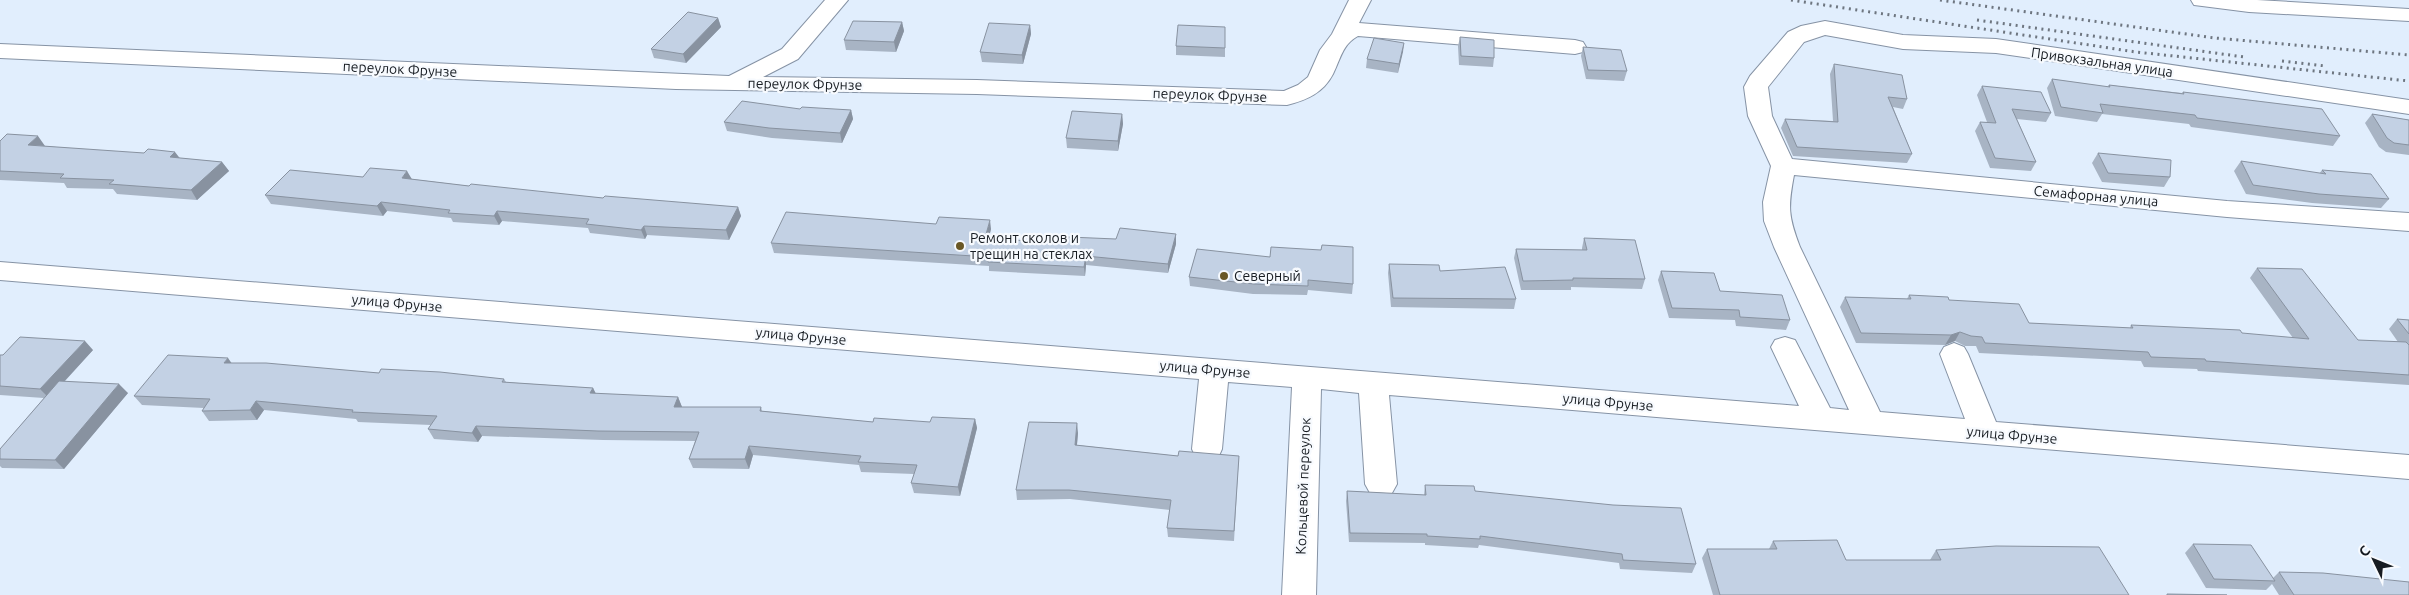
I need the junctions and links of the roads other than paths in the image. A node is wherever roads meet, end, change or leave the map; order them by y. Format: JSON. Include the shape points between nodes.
{"nodes":[{"id":1,"x":836,"y":0,"type":"edge"},
{"id":2,"x":1360,"y":0,"type":"edge"},
{"id":3,"x":2202,"y":0,"type":"edge"},
{"id":4,"x":2409,"y":15,"type":"edge"},
{"id":5,"x":1343,"y":34,"type":"junction"},
{"id":6,"x":1575,"y":47,"type":"dead end"},
{"id":7,"x":0,"y":51,"type":"edge"},
{"id":8,"x":733,"y":83,"type":"junction"},
{"id":9,"x":2409,"y":107,"type":"edge"},
{"id":10,"x":1783,"y":166,"type":"junction"},
{"id":11,"x":2409,"y":222,"type":"edge"},
{"id":12,"x":0,"y":271,"type":"edge"},
{"id":13,"x":1785,"y":346,"type":"dead end"},
{"id":14,"x":1954,"y":354,"type":"dead end"},
{"id":15,"x":1215,"y":370,"type":"junction"},
{"id":16,"x":1307,"y":377,"type":"junction"},
{"id":17,"x":1373,"y":383,"type":"junction"},
{"id":18,"x":1820,"y":419,"type":"junction"},
{"id":19,"x":1870,"y":423,"type":"junction"},
{"id":20,"x":1986,"y":432,"type":"junction"},
{"id":21,"x":1207,"y":449,"type":"dead end"},
{"id":22,"x":2409,"y":467,"type":"edge"},
{"id":23,"x":1381,"y":484,"type":"dead end"},
{"id":24,"x":1299,"y":595,"type":"edge"}],
"edges":[{"from":1,"to":8,"type":"street","via":[[790,54]]},
{"from":2,"to":5,"type":"street","name":"переулок Фрунзе"},
{"from":3,"to":4,"type":"street","via":[[2249,6]]},
{"from":5,"to":6,"type":"street","via":[[1354,29]]},
{"from":5,"to":8,"type":"street","name":"переулок Фрунзе","via":[[1335,41],[1322,75],[1309,89],[1287,98],[977,87]]},
{"from":7,"to":8,"type":"street","name":"переулок Фрунзе"},
{"from":9,"to":10,"type":"street","name":"Привокзальная улица","via":[[1996,46],[1903,42],[1825,28],[1796,36],[1756,87],[1760,116]]},
{"from":10,"to":11,"type":"street","name":"Семафорная улица","via":[[2217,208]]},
{"from":10,"to":19,"type":"street","via":[[1776,202],[1777,221]]},
{"from":12,"to":15,"type":"street","name":"улица Фрунзе"},
{"from":13,"to":18,"type":"street"},
{"from":14,"to":20,"type":"street"},
{"from":15,"to":16,"type":"street","name":"улица Фрунзе"},
{"from":15,"to":21,"type":"street"},
{"from":16,"to":17,"type":"street","name":"улица Фрунзе"},
{"from":16,"to":24,"type":"street","name":"Кольцевой переулок"},
{"from":17,"to":18,"type":"street","name":"улица Фрунзе"},
{"from":17,"to":23,"type":"street"},
{"from":18,"to":19,"type":"street","name":"улица Фрунзе"},
{"from":19,"to":20,"type":"street","name":"улица Фрунзе"},
{"from":20,"to":22,"type":"street","name":"улица Фрунзе"}]}
